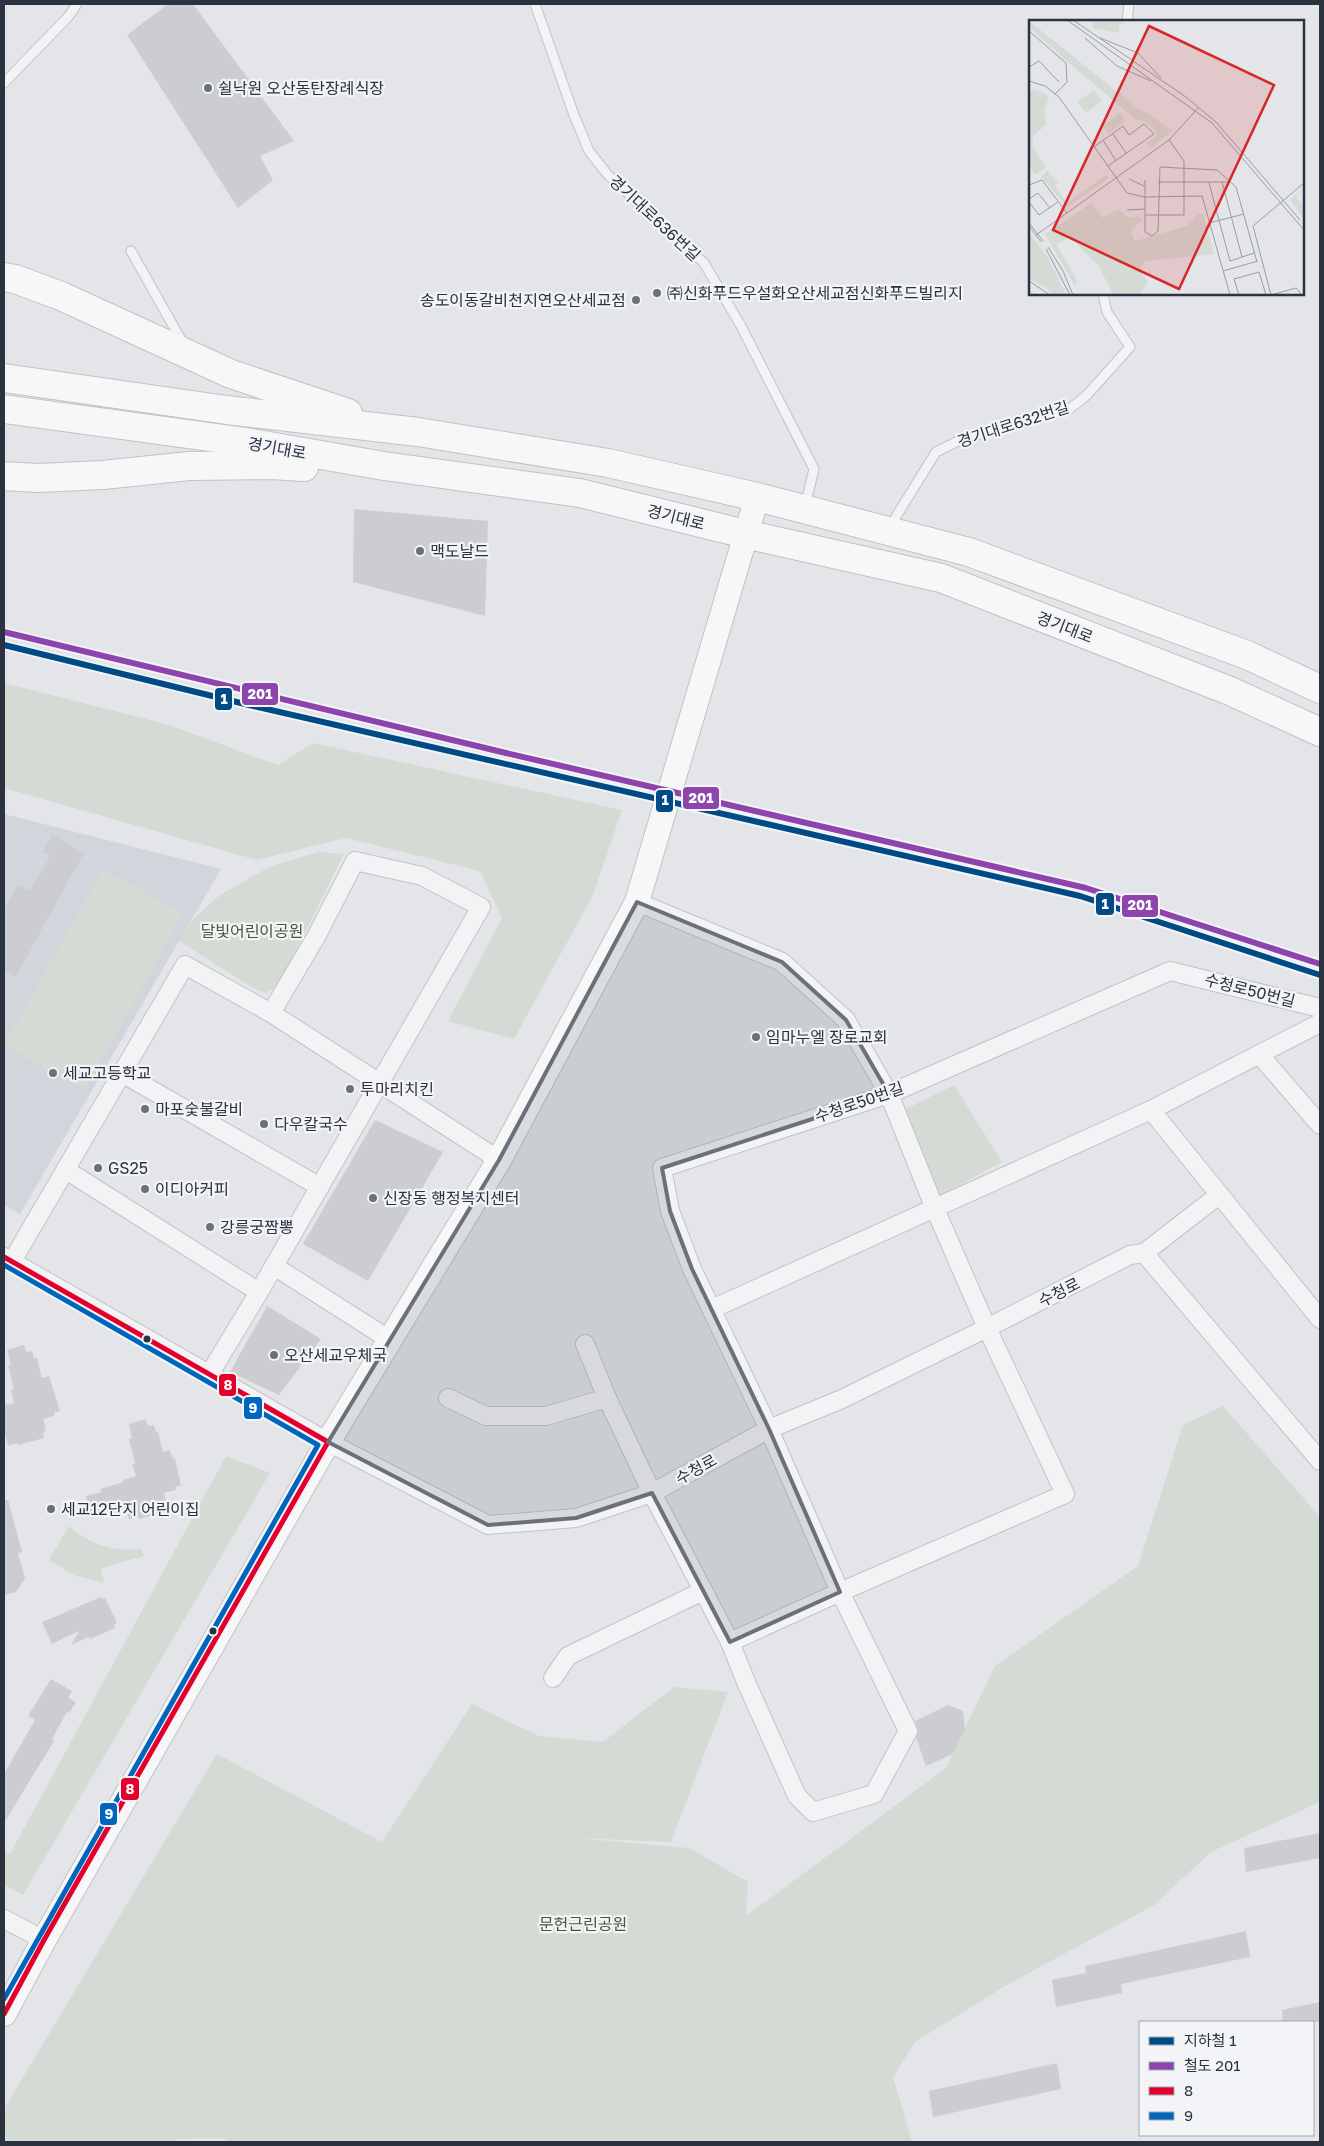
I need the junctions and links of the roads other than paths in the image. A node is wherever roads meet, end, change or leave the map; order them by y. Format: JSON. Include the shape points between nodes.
{"nodes":[{"id":1,"x":77,"y":4,"type":"edge"},
{"id":2,"x":535,"y":4,"type":"edge"},
{"id":3,"x":1129,"y":4,"type":"edge"},
{"id":4,"x":1128,"y":20,"type":"edge"},
{"id":5,"x":4,"y":83,"type":"edge"},
{"id":6,"x":131,"y":251,"type":"dead end"},
{"id":7,"x":4,"y":277,"type":"edge"},
{"id":8,"x":1103,"y":295,"type":"edge"},
{"id":9,"x":191,"y":356,"type":"junction"},
{"id":10,"x":4,"y":378,"type":"edge"},
{"id":11,"x":4,"y":410,"type":"edge"},
{"id":12,"x":392,"y":429,"type":"junction"},
{"id":13,"x":384,"y":466,"type":"junction"},
{"id":14,"x":4,"y":476,"type":"edge"},
{"id":15,"x":757,"y":497,"type":"junction"},
{"id":16,"x":804,"y":508,"type":"junction"},
{"id":17,"x":887,"y":530,"type":"junction"},
{"id":18,"x":745,"y":534,"type":"junction"},
{"id":19,"x":1320,"y":689,"type":"edge"},
{"id":20,"x":1320,"y":732,"type":"edge"},
{"id":21,"x":637,"y":902,"type":"junction"},
{"id":22,"x":1320,"y":1008,"type":"edge"},
{"id":23,"x":271,"y":1013,"type":"junction"},
{"id":24,"x":1320,"y":1023,"type":"edge"},
{"id":25,"x":1260,"y":1054,"type":"junction"},
{"id":26,"x":122,"y":1073,"type":"junction"},
{"id":27,"x":379,"y":1083,"type":"junction"},
{"id":28,"x":889,"y":1094,"type":"junction"},
{"id":29,"x":1151,"y":1110,"type":"junction"},
{"id":30,"x":1320,"y":1125,"type":"edge"},
{"id":31,"x":499,"y":1160,"type":"junction"},
{"id":32,"x":66,"y":1170,"type":"junction"},
{"id":33,"x":320,"y":1187,"type":"junction"},
{"id":34,"x":1219,"y":1195,"type":"junction"},
{"id":35,"x":935,"y":1209,"type":"junction"},
{"id":36,"x":1144,"y":1253,"type":"junction"},
{"id":37,"x":7,"y":1260,"type":"edge"},
{"id":38,"x":274,"y":1266,"type":"junction"},
{"id":39,"x":259,"y":1292,"type":"junction"},
{"id":40,"x":712,"y":1309,"type":"junction"},
{"id":41,"x":1320,"y":1319,"type":"edge"},
{"id":42,"x":987,"y":1328,"type":"junction"},
{"id":43,"x":390,"y":1340,"type":"junction"},
{"id":44,"x":584,"y":1344,"type":"dead end"},
{"id":45,"x":209,"y":1375,"type":"junction"},
{"id":46,"x":448,"y":1398,"type":"dead end"},
{"id":47,"x":607,"y":1398,"type":"junction"},
{"id":48,"x":769,"y":1429,"type":"junction"},
{"id":49,"x":328,"y":1442,"type":"junction"},
{"id":50,"x":1319,"y":1459,"type":"edge"},
{"id":51,"x":652,"y":1493,"type":"junction"},
{"id":52,"x":703,"y":1591,"type":"junction"},
{"id":53,"x":840,"y":1592,"type":"junction"},
{"id":54,"x":730,"y":1642,"type":"junction"},
{"id":55,"x":553,"y":1678,"type":"dead end"},
{"id":56,"x":4,"y":1919,"type":"edge"},
{"id":57,"x":44,"y":1940,"type":"junction"},
{"id":58,"x":4,"y":2014,"type":"edge"}],
"edges":[{"from":1,"to":5,"type":"lane"},
{"from":2,"to":16,"type":"lane","name":"경기대로636번길","via":[[589,151],[608,175],[704,263],[746,334],[814,469]]},
{"from":3,"to":4,"type":"lane"},
{"from":6,"to":9,"type":"lane"},
{"from":7,"to":9,"type":"main road","via":[[61,296]]},
{"from":8,"to":17,"type":"lane","name":"경기대로632번길","via":[[1107,312],[1130,348],[1086,396],[1068,410],[962,439],[936,452]]},
{"from":9,"to":12,"type":"main road","via":[[231,374]]},
{"from":10,"to":12,"type":"main road","name":"경기대로","via":[[227,410]]},
{"from":11,"to":13,"type":"main road","name":"경기대로","via":[[246,442]]},
{"from":12,"to":15,"type":"main road","name":"경기대로","via":[[608,463]]},
{"from":13,"to":14,"type":"main road","via":[[338,470],[270,465],[189,466],[103,475]]},
{"from":13,"to":18,"type":"main road","name":"경기대로","via":[[580,493]]},
{"from":15,"to":16,"type":"main road","name":"경기대로"},
{"from":15,"to":18,"type":"street"},
{"from":16,"to":17,"type":"main road","name":"경기대로"},
{"from":17,"to":19,"type":"main road","name":"경기대로","via":[[969,552],[1247,655]]},
{"from":18,"to":20,"type":"main road","name":"경기대로","via":[[941,578],[1230,691]]},
{"from":18,"to":21,"type":"street"},
{"from":21,"to":28,"type":"street","via":[[782,962],[846,1020]]},
{"from":21,"to":31,"type":"street"},
{"from":22,"to":28,"type":"street","name":"수청로50번길","via":[[1170,971]]},
{"from":23,"to":26,"type":"street","via":[[186,965]]},
{"from":23,"to":27,"type":"street"},
{"from":23,"to":27,"type":"street","via":[[318,935],[355,861],[422,876],[481,907]]},
{"from":24,"to":25,"type":"street","name":"수청로50번길"},
{"from":25,"to":29,"type":"street","name":"수청로50번길"},
{"from":25,"to":30,"type":"street"},
{"from":26,"to":32,"type":"street"},
{"from":26,"to":33,"type":"street"},
{"from":27,"to":31,"type":"street"},
{"from":27,"to":33,"type":"street"},
{"from":28,"to":35,"type":"street"},
{"from":28,"to":40,"type":"street","name":"수청로50번길","via":[[662,1168],[670,1210],[692,1269]]},
{"from":29,"to":34,"type":"street"},
{"from":29,"to":35,"type":"street","name":"수청로50번길"},
{"from":31,"to":43,"type":"street"},
{"from":32,"to":37,"type":"street"},
{"from":32,"to":39,"type":"street"},
{"from":33,"to":38,"type":"street"},
{"from":34,"to":36,"type":"street"},
{"from":34,"to":41,"type":"street"},
{"from":35,"to":40,"type":"street","name":"수청로50번길"},
{"from":35,"to":42,"type":"street"},
{"from":36,"to":42,"type":"street","name":"수청로","via":[[1130,1255]]},
{"from":36,"to":50,"type":"street"},
{"from":37,"to":45,"type":"street","name":"수청로"},
{"from":38,"to":39,"type":"street"},
{"from":38,"to":43,"type":"street"},
{"from":39,"to":45,"type":"street"},
{"from":40,"to":48,"type":"street","name":"수청로50번길"},
{"from":42,"to":48,"type":"street","name":"수청로","via":[[842,1399]]},
{"from":42,"to":53,"type":"street","via":[[1065,1494]]},
{"from":43,"to":49,"type":"street"},
{"from":44,"to":47,"type":"street"},
{"from":45,"to":49,"type":"street","name":"수청로"},
{"from":46,"to":47,"type":"street","via":[[486,1416],[546,1416]]},
{"from":47,"to":51,"type":"street"},
{"from":48,"to":51,"type":"street","name":"수청로"},
{"from":48,"to":53,"type":"street","name":"수청로50번길"},
{"from":49,"to":51,"type":"street","name":"수청로","via":[[488,1525],[576,1518]]},
{"from":49,"to":57,"type":"street"},
{"from":51,"to":52,"type":"street"},
{"from":52,"to":54,"type":"street"},
{"from":52,"to":55,"type":"street","via":[[568,1656]]},
{"from":53,"to":54,"type":"street"},
{"from":53,"to":54,"type":"street","name":"수청로50번길","via":[[908,1731],[874,1794],[813,1812],[797,1796]]},
{"from":56,"to":57,"type":"street"},
{"from":57,"to":58,"type":"street"}]}
